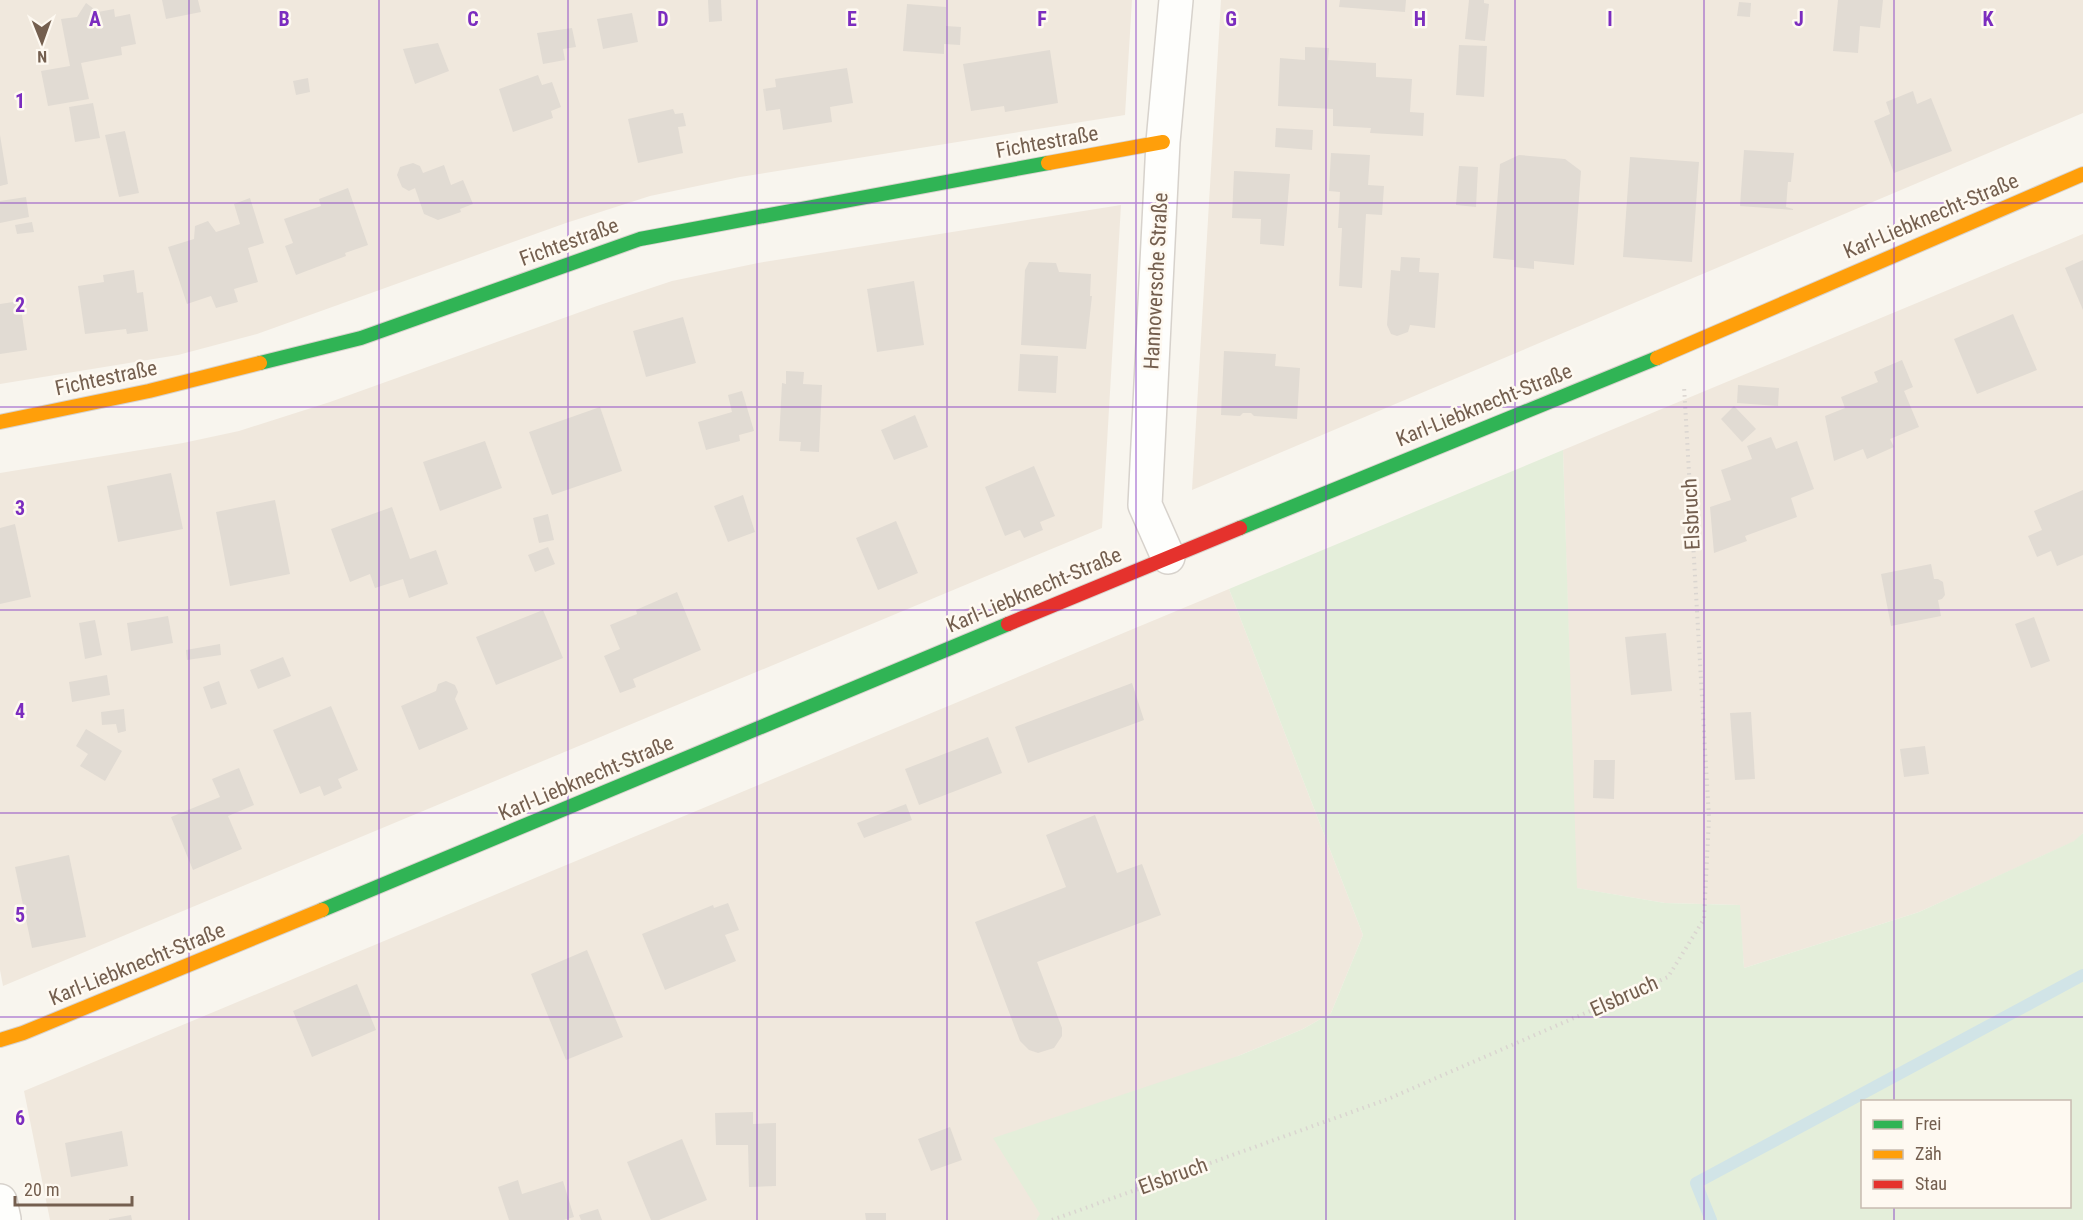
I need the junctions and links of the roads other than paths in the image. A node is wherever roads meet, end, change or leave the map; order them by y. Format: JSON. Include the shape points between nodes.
{"nodes":[{"id":1,"x":1176,"y":0,"type":"edge"},
{"id":2,"x":1162,"y":142,"type":"junction"},
{"id":3,"x":2083,"y":174,"type":"edge"},
{"id":4,"x":0,"y":422,"type":"edge"},
{"id":5,"x":1168,"y":557,"type":"junction"},
{"id":6,"x":0,"y":1040,"type":"edge"}],
"edges":[{"from":1,"to":2,"type":"street","name":"Hannoversche Straße"},
{"from":2,"to":4,"type":"street","name":"Fichtestraße","via":[[640,238],[361,338],[149,391]]},
{"from":2,"to":5,"type":"street","name":"Hannoversche Straße","via":[[1145,505]]},
{"from":3,"to":5,"type":"street","name":"Karl-Liebknecht-Straße","via":[[1674,351]]},
{"from":5,"to":6,"type":"street","name":"Karl-Liebknecht-Straße","via":[[460,854],[23,1034]]}]}
